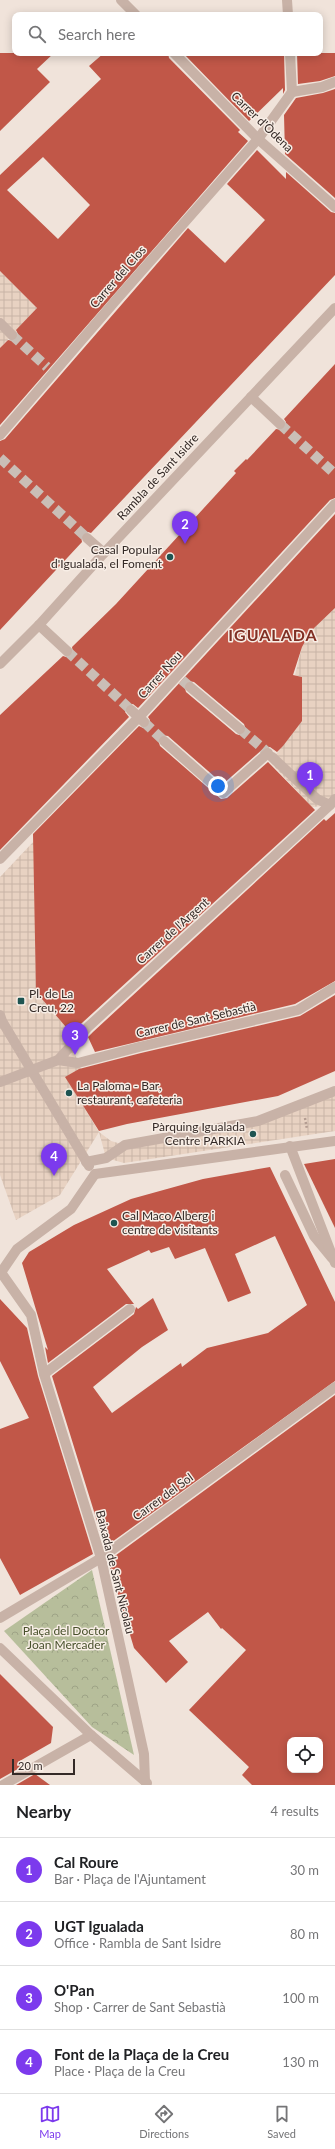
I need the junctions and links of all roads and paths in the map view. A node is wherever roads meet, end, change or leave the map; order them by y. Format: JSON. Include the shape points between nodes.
{"nodes":[{"id":1,"x":121,"y":0,"type":"edge"},
{"id":2,"x":287,"y":0,"type":"edge"},
{"id":3,"x":133,"y":12,"type":"edge"},
{"id":4,"x":288,"y":12,"type":"edge"},
{"id":5,"x":177,"y":56,"type":"edge"},
{"id":6,"x":290,"y":56,"type":"edge"},
{"id":7,"x":335,"y":82,"type":"edge"},
{"id":8,"x":292,"y":92,"type":"junction"},
{"id":9,"x":258,"y":138,"type":"junction"},
{"id":10,"x":335,"y":207,"type":"edge"},
{"id":11,"x":335,"y":308,"type":"edge"},
{"id":12,"x":0,"y":323,"type":"edge"},
{"id":13,"x":12,"y":335,"type":"tunnel mouth"},
{"id":14,"x":250,"y":397,"type":"junction"},
{"id":15,"x":280,"y":424,"type":"tunnel mouth"},
{"id":16,"x":0,"y":435,"type":"edge"},
{"id":17,"x":335,"y":504,"type":"edge"},
{"id":18,"x":86,"y":538,"type":"tunnel mouth"},
{"id":19,"x":104,"y":554,"type":"junction"},
{"id":20,"x":39,"y":625,"type":"junction"},
{"id":21,"x":67,"y":651,"type":"tunnel mouth"},
{"id":22,"x":0,"y":664,"type":"edge"},
{"id":23,"x":190,"y":687,"type":"tunnel mouth"},
{"id":24,"x":131,"y":710,"type":"tunnel mouth"},
{"id":25,"x":141,"y":719,"type":"junction"},
{"id":26,"x":240,"y":728,"type":"tunnel mouth"},
{"id":27,"x":164,"y":740,"type":"tunnel mouth"},
{"id":28,"x":333,"y":805,"type":"edge"},
{"id":29,"x":0,"y":859,"type":"edge"},
{"id":30,"x":335,"y":986,"type":"edge"},
{"id":31,"x":0,"y":1015,"type":"edge"},
{"id":32,"x":58,"y":1060,"type":"junction"},
{"id":33,"x":30,"y":1069,"type":"junction"},
{"id":34,"x":0,"y":1082,"type":"edge"},
{"id":35,"x":335,"y":1091,"type":"edge"},
{"id":36,"x":335,"y":1141,"type":"edge"},
{"id":37,"x":290,"y":1146,"type":"junction"},
{"id":38,"x":86,"y":1162,"type":"junction"},
{"id":39,"x":95,"y":1174,"type":"junction"},
{"id":40,"x":285,"y":1175,"type":"dead end"},
{"id":41,"x":335,"y":1262,"type":"edge"},
{"id":42,"x":1,"y":1272,"type":"edge"},
{"id":43,"x":130,"y":1309,"type":"dead end"},
{"id":44,"x":44,"y":1374,"type":"junction"},
{"id":45,"x":335,"y":1387,"type":"edge"},
{"id":46,"x":101,"y":1558,"type":"junction"},
{"id":47,"x":0,"y":1618,"type":"edge"},
{"id":48,"x":0,"y":1648,"type":"edge"},
{"id":49,"x":91,"y":1735,"type":"junction"},
{"id":50,"x":147,"y":1783,"type":"edge"},
{"id":51,"x":3,"y":1785,"type":"edge"}],
"edges":[{"from":1,"to":3,"type":"street"},
{"from":2,"to":4,"type":"street"},
{"from":5,"to":9,"type":"street","name":"Carrer d'Òdena"},
{"from":6,"to":8,"type":"street"},
{"from":7,"to":8,"type":"street"},
{"from":8,"to":9,"type":"street","name":"Carrer del Clos"},
{"from":9,"to":10,"type":"street","name":"Carrer d'Òdena"},
{"from":9,"to":16,"type":"street","name":"Carrer del Clos","via":[[50,370]]},
{"from":11,"to":14,"type":"street","name":"Rambla de Sant Isidre"},
{"from":12,"to":13,"type":"street"},
{"from":14,"to":15,"type":"street"},
{"from":14,"to":19,"type":"street","name":"Rambla de Sant Isidre"},
{"from":17,"to":25,"type":"street","name":"Carrer Nou"},
{"from":18,"to":19,"type":"street"},
{"from":19,"to":20,"type":"street","name":"Rambla de Sant Isidre"},
{"from":20,"to":21,"type":"street"},
{"from":20,"to":22,"type":"street","name":"Rambla de Sant Isidre"},
{"from":23,"to":26,"type":"street"},
{"from":24,"to":25,"type":"street"},
{"from":25,"to":29,"type":"street","name":"Carrer Nou"},
{"from":27,"to":28,"type":"street","via":[[223,793],[269,754],[316,799]]},
{"from":28,"to":32,"type":"street","name":"Carrer de l'Argent","via":[[88,1027]]},
{"from":30,"to":32,"type":"street","name":"Carrer de Sant Sebastià","via":[[298,1010],[78,1063]]},
{"from":31,"to":33,"type":"street"},
{"from":32,"to":33,"type":"street","name":"Carrer de l'Argent"},
{"from":33,"to":34,"type":"street","name":"Carrer de l'Argent"},
{"from":33,"to":38,"type":"street"},
{"from":35,"to":38,"type":"street","via":[[258,1121],[125,1145],[106,1158]]},
{"from":36,"to":37,"type":"street"},
{"from":37,"to":39,"type":"street"},
{"from":37,"to":41,"type":"street"},
{"from":38,"to":39,"type":"street"},
{"from":39,"to":42,"type":"street","via":[[70,1209],[17,1249]]},
{"from":40,"to":41,"type":"street","via":[[314,1236]]},
{"from":42,"to":44,"type":"street","name":"Baixada de Sant Nicolau","via":[[31,1315]]},
{"from":43,"to":44,"type":"street"},
{"from":44,"to":46,"type":"street","name":"Baixada de Sant Nicolau"},
{"from":45,"to":46,"type":"street","name":"Carrer del Sol"},
{"from":46,"to":47,"type":"street","name":"Carrer del Sol"},
{"from":46,"to":50,"type":"street","name":"Baixada de Sant Nicolau","via":[[144,1754]]},
{"from":48,"to":49,"type":"street"},
{"from":49,"to":50,"type":"street"},
{"from":49,"to":51,"type":"street"}]}
